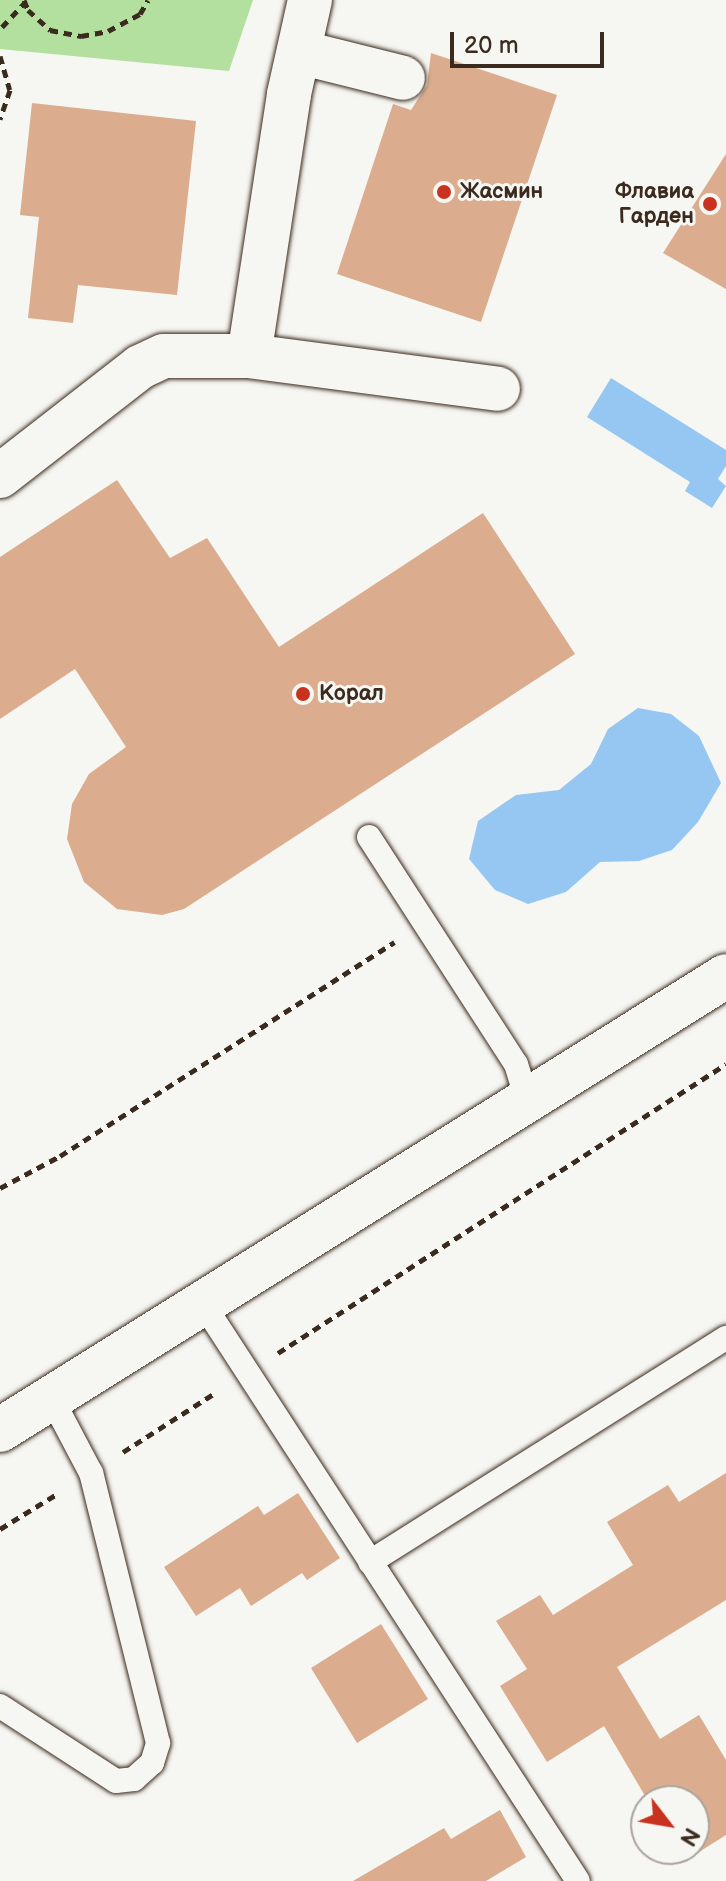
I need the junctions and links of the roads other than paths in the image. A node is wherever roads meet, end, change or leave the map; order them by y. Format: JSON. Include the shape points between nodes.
{"nodes":[{"id":1,"x":310,"y":0,"type":"edge"},
{"id":2,"x":299,"y":52,"type":"junction"},
{"id":3,"x":403,"y":78,"type":"dead end"},
{"id":4,"x":249,"y":356,"type":"junction"},
{"id":5,"x":498,"y":389,"type":"dead end"},
{"id":6,"x":0,"y":476,"type":"edge"},
{"id":7,"x":369,"y":837,"type":"dead end"},
{"id":8,"x":726,"y":976,"type":"edge"},
{"id":9,"x":526,"y":1097,"type":"junction"},
{"id":10,"x":202,"y":1302,"type":"junction"},
{"id":11,"x":726,"y":1338,"type":"edge"},
{"id":12,"x":51,"y":1397,"type":"junction"},
{"id":13,"x":0,"y":1430,"type":"edge"},
{"id":14,"x":370,"y":1562,"type":"junction"},
{"id":15,"x":0,"y":1706,"type":"edge"},
{"id":16,"x":578,"y":1881,"type":"edge"}],
"edges":[{"from":1,"to":2,"type":"street"},
{"from":2,"to":3,"type":"street"},
{"from":2,"to":4,"type":"street"},
{"from":4,"to":5,"type":"street"},
{"from":4,"to":6,"type":"street","via":[[164,356],[140,367]]},
{"from":7,"to":9,"type":"lane","via":[[516,1064]]},
{"from":8,"to":9,"type":"street"},
{"from":9,"to":10,"type":"street"},
{"from":10,"to":12,"type":"street"},
{"from":10,"to":14,"type":"lane"},
{"from":11,"to":14,"type":"lane"},
{"from":12,"to":13,"type":"street"},
{"from":12,"to":15,"type":"lane","via":[[91,1473],[158,1743],[152,1763],[134,1779],[116,1781]]},
{"from":14,"to":16,"type":"lane"}]}
